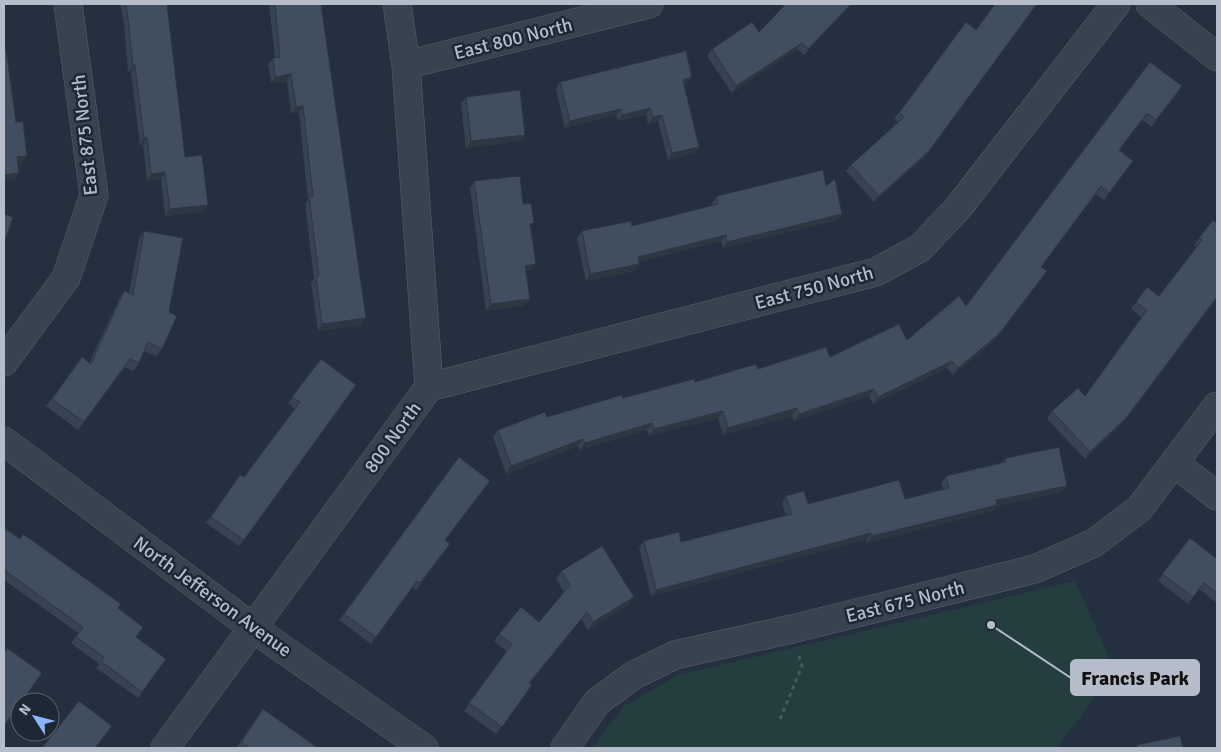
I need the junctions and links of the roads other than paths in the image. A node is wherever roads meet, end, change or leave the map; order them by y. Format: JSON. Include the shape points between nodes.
{"nodes":[{"id":1,"x":68,"y":4,"type":"edge"},
{"id":2,"x":397,"y":4,"type":"edge"},
{"id":3,"x":649,"y":4,"type":"edge"},
{"id":4,"x":1116,"y":4,"type":"edge"},
{"id":5,"x":1150,"y":4,"type":"edge"},
{"id":6,"x":1217,"y":57,"type":"edge"},
{"id":7,"x":406,"y":65,"type":"junction"},
{"id":8,"x":4,"y":362,"type":"edge"},
{"id":9,"x":429,"y":387,"type":"junction"},
{"id":10,"x":1217,"y":406,"type":"edge"},
{"id":11,"x":4,"y":441,"type":"edge"},
{"id":12,"x":1174,"y":463,"type":"junction"},
{"id":13,"x":1217,"y":496,"type":"edge"},
{"id":14,"x":253,"y":628,"type":"junction"},
{"id":15,"x":165,"y":748,"type":"edge"},
{"id":16,"x":424,"y":748,"type":"edge"},
{"id":17,"x":565,"y":748,"type":"edge"}],
"edges":[{"from":1,"to":8,"type":"street","name":"East 875 North","via":[[94,195],[66,278]]},
{"from":2,"to":7,"type":"street","name":"800 North"},
{"from":3,"to":7,"type":"street","name":"East 800 North"},
{"from":4,"to":9,"type":"street","name":"East 750 North","via":[[958,208],[920,248],[876,272]]},
{"from":5,"to":6,"type":"street"},
{"from":7,"to":9,"type":"street","name":"800 North"},
{"from":9,"to":14,"type":"street","name":"800 North"},
{"from":10,"to":12,"type":"street","name":"East 675 North"},
{"from":11,"to":14,"type":"street","name":"North Jefferson Avenue"},
{"from":12,"to":13,"type":"street"},
{"from":12,"to":17,"type":"street","name":"East 675 North","via":[[1139,509],[1094,543],[1035,569],[675,655],[634,675],[597,702]]},
{"from":14,"to":15,"type":"street","name":"800 North"},
{"from":14,"to":16,"type":"street","name":"North Jefferson Avenue"}]}
